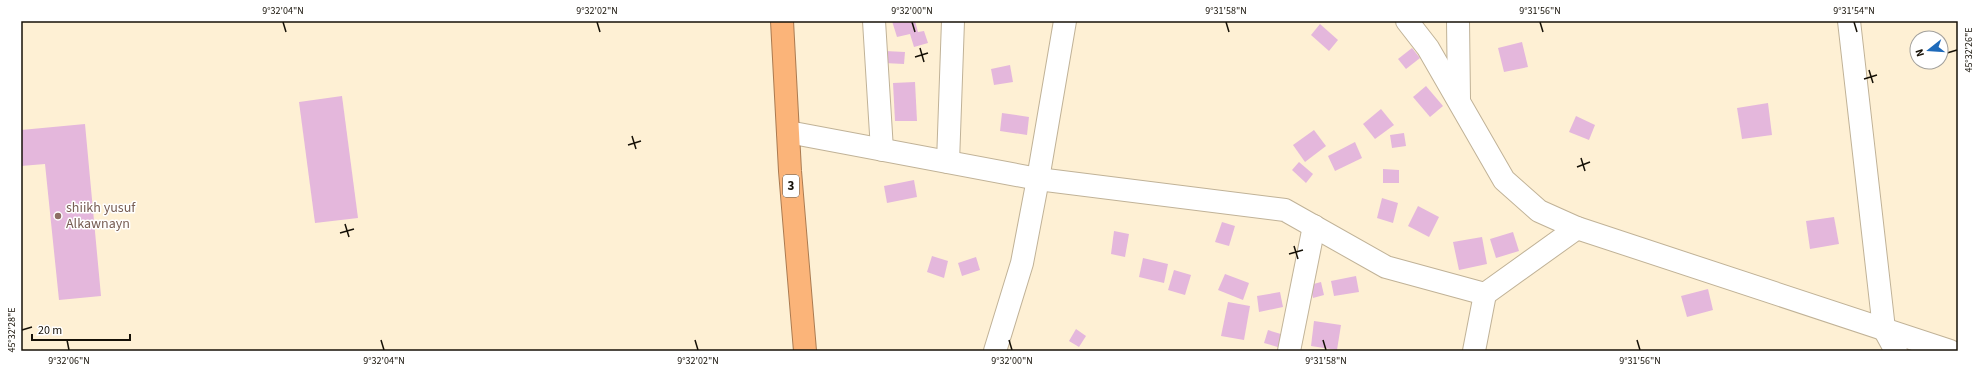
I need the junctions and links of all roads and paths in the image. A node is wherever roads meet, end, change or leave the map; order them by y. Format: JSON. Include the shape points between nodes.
{"nodes":[{"id":1,"x":782,"y":21,"type":"edge"},
{"id":2,"x":874,"y":21,"type":"edge"},
{"id":3,"x":953,"y":21,"type":"edge"},
{"id":4,"x":1065,"y":21,"type":"edge"},
{"id":5,"x":1407,"y":21,"type":"edge"},
{"id":6,"x":1458,"y":21,"type":"edge"},
{"id":7,"x":1850,"y":21,"type":"edge"},
{"id":8,"x":1459,"y":101,"type":"junction"},
{"id":9,"x":788,"y":132,"type":"junction"},
{"id":10,"x":882,"y":150,"type":"junction"},
{"id":11,"x":948,"y":162,"type":"junction"},
{"id":12,"x":1038,"y":179,"type":"junction"},
{"id":13,"x":1314,"y":226,"type":"junction"},
{"id":14,"x":1578,"y":228,"type":"junction"},
{"id":15,"x":1484,"y":294,"type":"junction"},
{"id":16,"x":1884,"y":329,"type":"junction"},
{"id":17,"x":805,"y":351,"type":"edge"},
{"id":18,"x":995,"y":351,"type":"edge"},
{"id":19,"x":1289,"y":351,"type":"edge"},
{"id":20,"x":1474,"y":351,"type":"edge"},
{"id":21,"x":1896,"y":351,"type":"edge"},
{"id":22,"x":1950,"y":351,"type":"edge"}],
"edges":[{"from":1,"to":9,"type":"highway","number":"3"},
{"from":2,"to":10,"type":"street"},
{"from":3,"to":11,"type":"street"},
{"from":4,"to":12,"type":"street"},
{"from":5,"to":8,"type":"street","via":[[1428,48]]},
{"from":6,"to":8,"type":"street"},
{"from":7,"to":16,"type":"street"},
{"from":8,"to":14,"type":"street","via":[[1504,180],[1539,211]]},
{"from":9,"to":10,"type":"street"},
{"from":9,"to":17,"type":"highway","number":"3"},
{"from":10,"to":11,"type":"street"},
{"from":11,"to":12,"type":"street"},
{"from":12,"to":13,"type":"street","via":[[1285,210]]},
{"from":12,"to":18,"type":"street","via":[[1022,263]]},
{"from":13,"to":15,"type":"street","via":[[1386,267]]},
{"from":13,"to":19,"type":"street"},
{"from":14,"to":15,"type":"street"},
{"from":14,"to":16,"type":"street"},
{"from":15,"to":20,"type":"street"},
{"from":16,"to":21,"type":"street"},
{"from":16,"to":22,"type":"street"}]}
